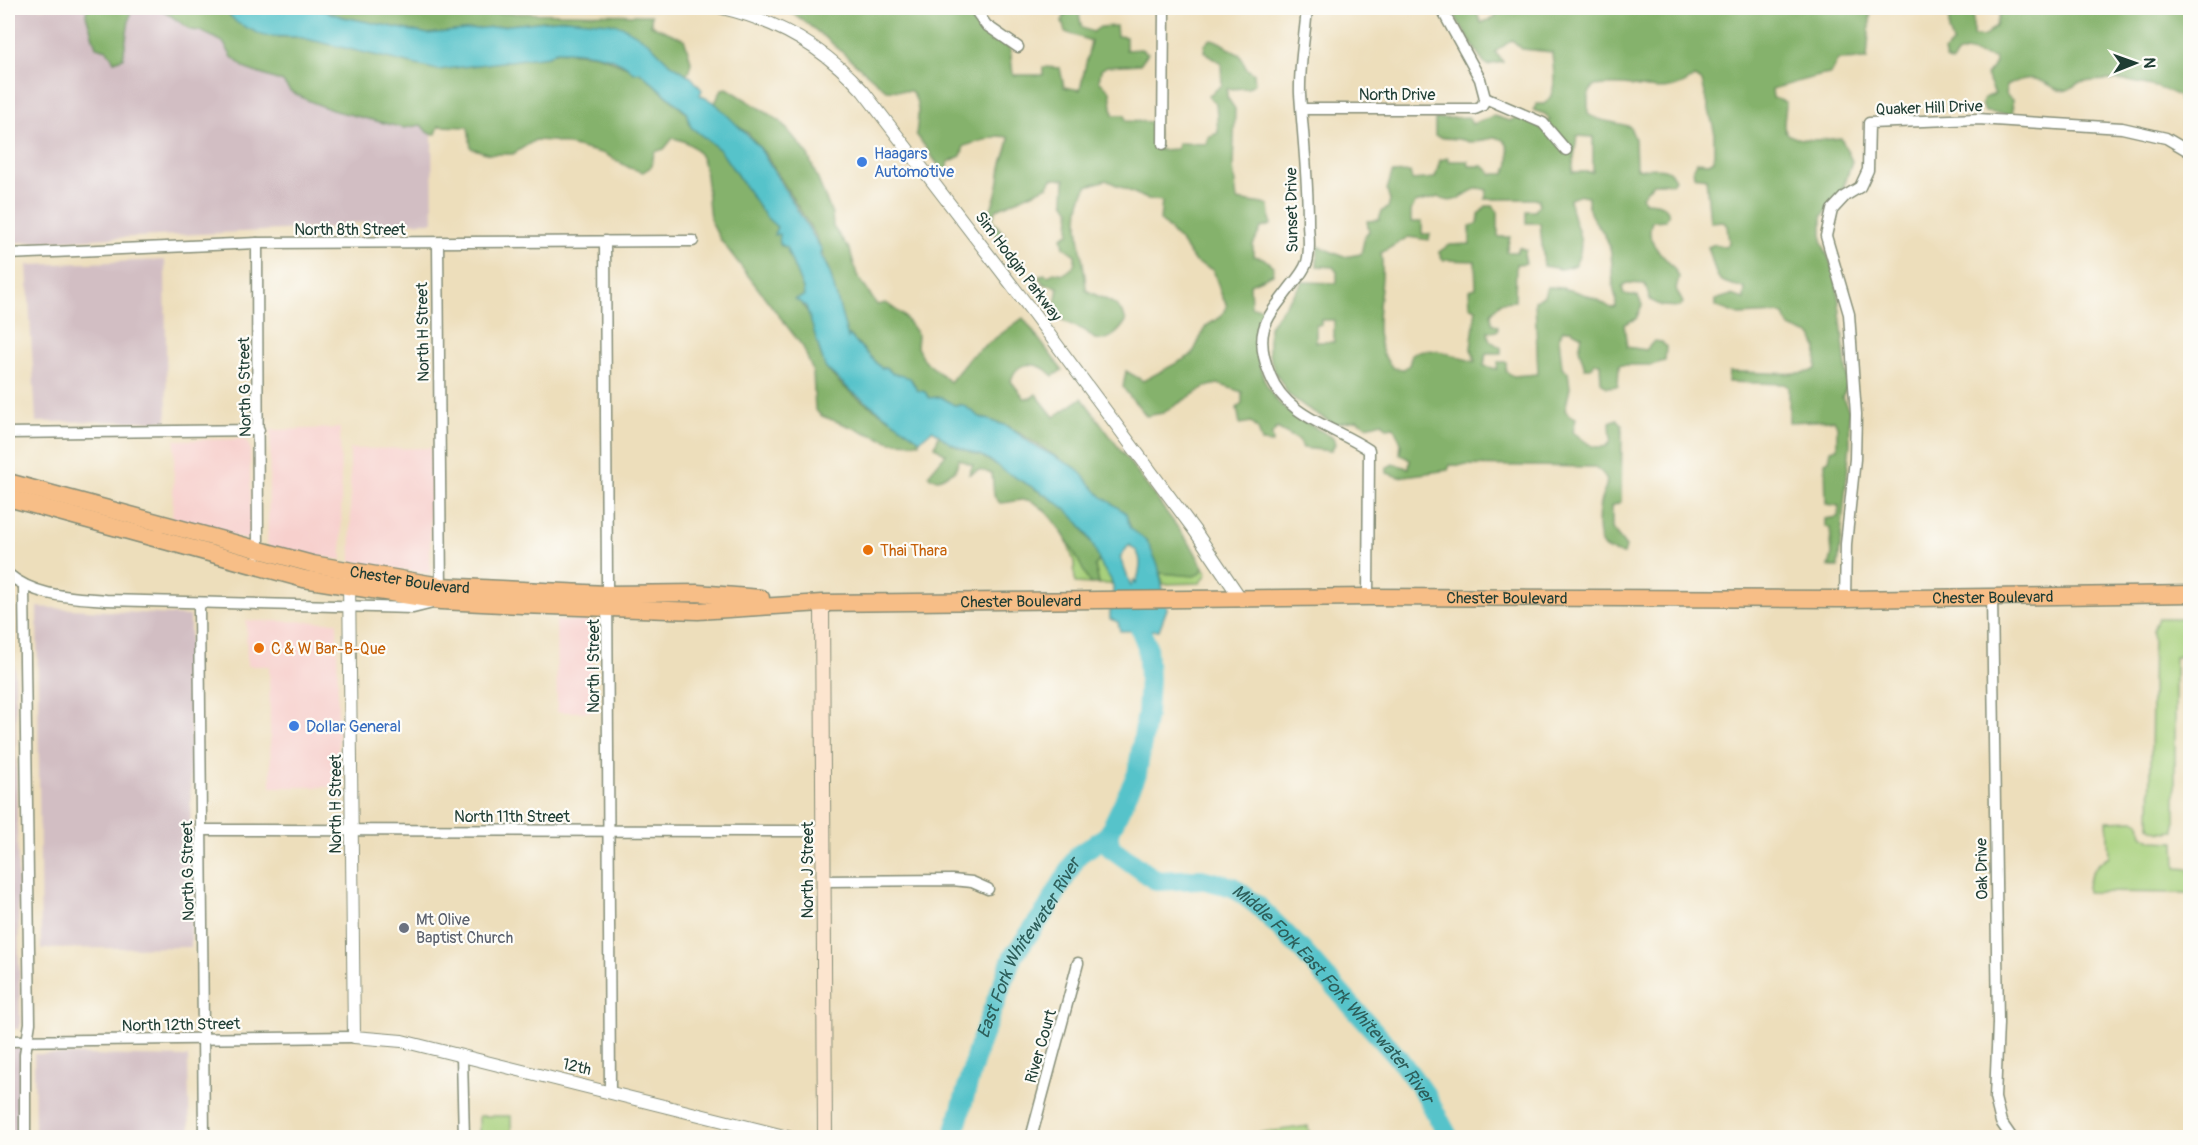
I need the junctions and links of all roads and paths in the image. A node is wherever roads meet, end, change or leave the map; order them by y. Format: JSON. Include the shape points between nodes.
{"nodes":[{"id":1,"x":722,"y":8,"type":"edge"},
{"id":2,"x":974,"y":8,"type":"edge"},
{"id":3,"x":1164,"y":8,"type":"edge"},
{"id":4,"x":1307,"y":8,"type":"edge"},
{"id":5,"x":1441,"y":8,"type":"edge"},
{"id":6,"x":1018,"y":47,"type":"dead end"},
{"id":7,"x":1485,"y":98,"type":"junction"},
{"id":8,"x":1302,"y":109,"type":"junction"},
{"id":9,"x":1163,"y":144,"type":"dead end"},
{"id":10,"x":1566,"y":150,"type":"dead end"},
{"id":11,"x":2190,"y":152,"type":"edge"},
{"id":12,"x":605,"y":241,"type":"junction"},
{"id":13,"x":693,"y":242,"type":"dead end"},
{"id":14,"x":257,"y":243,"type":"junction"},
{"id":15,"x":438,"y":243,"type":"junction"},
{"id":16,"x":8,"y":254,"type":"edge"},
{"id":17,"x":259,"y":430,"type":"junction"},
{"id":18,"x":8,"y":433,"type":"edge"},
{"id":19,"x":8,"y":482,"type":"edge"},
{"id":20,"x":8,"y":498,"type":"edge"},
{"id":21,"x":258,"y":559,"type":"junction"},
{"id":22,"x":8,"y":574,"type":"edge"},
{"id":23,"x":349,"y":579,"type":"junction"},
{"id":24,"x":24,"y":588,"type":"junction"},
{"id":25,"x":441,"y":594,"type":"junction"},
{"id":26,"x":2190,"y":594,"type":"edge"},
{"id":27,"x":1992,"y":595,"type":"junction"},
{"id":28,"x":1368,"y":597,"type":"junction"},
{"id":29,"x":1241,"y":599,"type":"junction"},
{"id":30,"x":1845,"y":599,"type":"junction"},
{"id":31,"x":607,"y":601,"type":"junction"},
{"id":32,"x":822,"y":603,"type":"junction"},
{"id":33,"x":199,"y":605,"type":"junction"},
{"id":34,"x":351,"y":606,"type":"junction"},
{"id":35,"x":201,"y":830,"type":"junction"},
{"id":36,"x":609,"y":830,"type":"junction"},
{"id":37,"x":823,"y":831,"type":"junction"},
{"id":38,"x":351,"y":832,"type":"junction"},
{"id":39,"x":824,"y":881,"type":"junction"},
{"id":40,"x":988,"y":889,"type":"dead end"},
{"id":41,"x":1078,"y":963,"type":"dead end"},
{"id":42,"x":354,"y":1037,"type":"junction"},
{"id":43,"x":203,"y":1040,"type":"junction"},
{"id":44,"x":8,"y":1041,"type":"edge"},
{"id":45,"x":27,"y":1041,"type":"junction"},
{"id":46,"x":462,"y":1057,"type":"junction"},
{"id":47,"x":610,"y":1091,"type":"junction"},
{"id":48,"x":26,"y":1137,"type":"edge"},
{"id":49,"x":204,"y":1137,"type":"edge"},
{"id":50,"x":464,"y":1137,"type":"edge"},
{"id":51,"x":792,"y":1137,"type":"edge"},
{"id":52,"x":825,"y":1137,"type":"edge"},
{"id":53,"x":1031,"y":1137,"type":"edge"},
{"id":54,"x":2012,"y":1137,"type":"edge"}],
"edges":[{"from":1,"to":29,"type":"street","name":"Sim Hodgin Parkway","via":[[753,16],[799,37],[864,91],[1030,308]]},
{"from":2,"to":6,"type":"street","via":[[986,25]]},
{"from":3,"to":9,"type":"street"},
{"from":4,"to":8,"type":"street","name":"Sunset Drive"},
{"from":5,"to":7,"type":"street","via":[[1480,79]]},
{"from":7,"to":8,"type":"street","name":"North Drive","via":[[1482,106],[1475,109]]},
{"from":7,"to":10,"type":"street","via":[[1543,123]]},
{"from":8,"to":28,"type":"street","name":"Sunset Drive","via":[[1308,194],[1307,263],[1267,317],[1263,349],[1270,377],[1284,399],[1313,420],[1369,450]]},
{"from":11,"to":30,"type":"street","name":"Quaker Hill Drive","via":[[2166,138],[2122,128],[1978,119],[1869,123],[1868,170],[1860,186],[1832,210],[1826,236],[1850,314],[1856,414]]},
{"from":12,"to":13,"type":"street","name":"North 8th Street"},
{"from":12,"to":15,"type":"street","name":"North 8th Street"},
{"from":12,"to":31,"type":"street","name":"North I Street"},
{"from":14,"to":15,"type":"street","name":"North 8th Street"},
{"from":14,"to":16,"type":"street","name":"North 8th Street"},
{"from":14,"to":17,"type":"street","name":"North G Street"},
{"from":15,"to":25,"type":"street","name":"North H Street"},
{"from":17,"to":18,"type":"street"},
{"from":17,"to":21,"type":"street","name":"North G Street"},
{"from":19,"to":21,"type":"highway","name":"Chester Boulevard"},
{"from":20,"to":21,"type":"highway","name":"Chester Boulevard"},
{"from":21,"to":23,"type":"highway","name":"Chester Boulevard"},
{"from":22,"to":24,"type":"street"},
{"from":23,"to":25,"type":"highway","name":"Chester Boulevard"},
{"from":23,"to":34,"type":"street","name":"North H Street"},
{"from":24,"to":33,"type":"street","name":"Chester Boulevard","via":[[62,596]]},
{"from":24,"to":45,"type":"street","via":[[30,1023]]},
{"from":25,"to":31,"type":"highway","name":"Chester Boulevard"},
{"from":25,"to":34,"type":"street","name":"Chester Boulevard","via":[[413,608]]},
{"from":26,"to":27,"type":"highway","name":"Chester Boulevard"},
{"from":27,"to":30,"type":"highway","name":"Chester Boulevard"},
{"from":27,"to":54,"type":"street","name":"Oak Drive","via":[[1998,1023],[1995,1098],[2001,1122]]},
{"from":28,"to":29,"type":"highway","name":"Chester Boulevard"},
{"from":28,"to":30,"type":"highway","name":"Chester Boulevard"},
{"from":29,"to":32,"type":"highway","name":"Chester Boulevard"},
{"from":31,"to":32,"type":"highway","name":"Chester Boulevard","via":[[698,593]]},
{"from":31,"to":36,"type":"street","name":"North I Street"},
{"from":32,"to":37,"type":"main road","name":"North J Street"},
{"from":33,"to":34,"type":"street","name":"Chester Boulevard"},
{"from":33,"to":35,"type":"street","name":"North G Street"},
{"from":34,"to":38,"type":"street","name":"North H Street"},
{"from":35,"to":38,"type":"street","name":"North 11th Street"},
{"from":35,"to":43,"type":"street","name":"North G Street"},
{"from":36,"to":37,"type":"street","name":"North 11th Street"},
{"from":36,"to":38,"type":"street","name":"North 11th Street"},
{"from":36,"to":47,"type":"street","name":"North I Street"},
{"from":37,"to":39,"type":"main road","name":"North J Street"},
{"from":38,"to":42,"type":"street","name":"North H Street"},
{"from":39,"to":40,"type":"street","via":[[952,880]]},
{"from":39,"to":52,"type":"main road","name":"North J Street"},
{"from":41,"to":53,"type":"street","name":"River Court"},
{"from":42,"to":43,"type":"street","name":"North 12th Street"},
{"from":42,"to":46,"type":"street","name":"12th","via":[[402,1041]]},
{"from":43,"to":45,"type":"street","name":"North 12th Street"},
{"from":43,"to":49,"type":"street","name":"North G Street"},
{"from":44,"to":45,"type":"street","name":"North 12th Street"},
{"from":45,"to":48,"type":"street"},
{"from":46,"to":47,"type":"street","name":"12th"},
{"from":46,"to":50,"type":"street"},
{"from":47,"to":51,"type":"street","name":"12th"}]}
